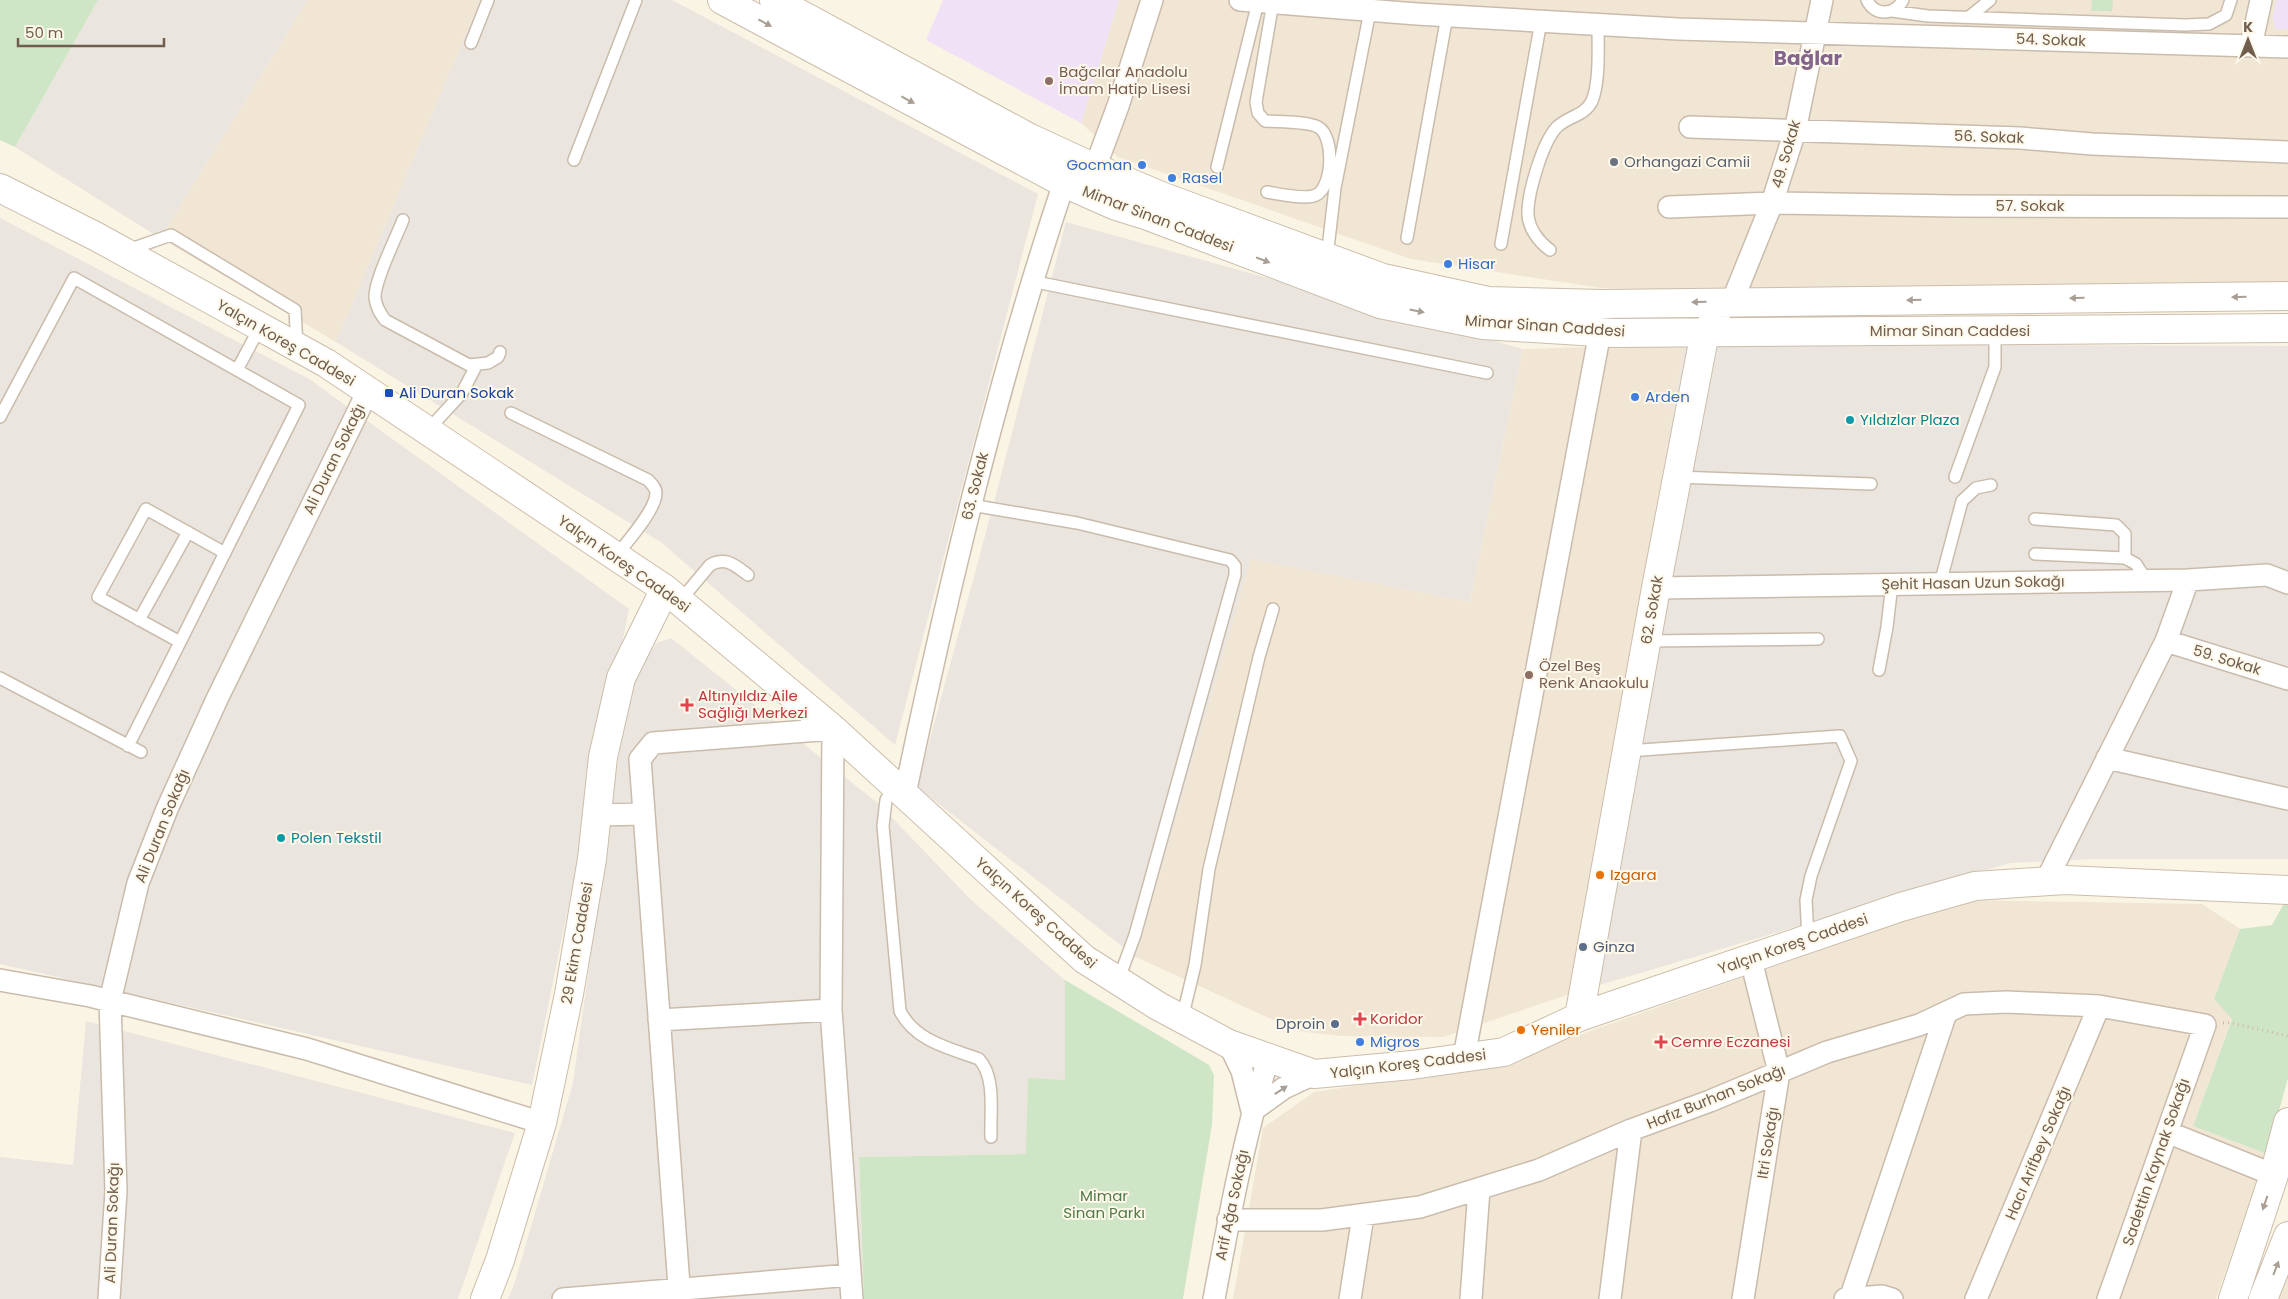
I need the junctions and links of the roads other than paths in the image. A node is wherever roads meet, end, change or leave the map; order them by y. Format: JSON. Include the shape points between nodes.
{"nodes":[{"id":1,"x":488,"y":0,"type":"edge"},
{"id":2,"x":636,"y":0,"type":"edge"},
{"id":3,"x":722,"y":0,"type":"edge"},
{"id":4,"x":774,"y":0,"type":"edge"},
{"id":5,"x":1152,"y":0,"type":"edge"},
{"id":6,"x":1822,"y":0,"type":"edge"},
{"id":7,"x":1867,"y":0,"type":"edge"},
{"id":8,"x":1903,"y":0,"type":"edge"},
{"id":9,"x":1990,"y":0,"type":"edge"},
{"id":10,"x":2231,"y":0,"type":"edge"},
{"id":11,"x":2261,"y":0,"type":"edge"},
{"id":12,"x":1257,"y":1,"type":"edge"},
{"id":13,"x":1370,"y":11,"type":"junction"},
{"id":14,"x":1892,"y":11,"type":"junction"},
{"id":15,"x":1447,"y":16,"type":"junction"},
{"id":16,"x":1969,"y":17,"type":"junction"},
{"id":17,"x":1541,"y":21,"type":"junction"},
{"id":18,"x":1598,"y":24,"type":"junction"},
{"id":19,"x":1814,"y":33,"type":"junction"},
{"id":20,"x":471,"y":42,"type":"dead end"},
{"id":21,"x":2251,"y":46,"type":"junction"},
{"id":22,"x":2288,"y":47,"type":"edge"},
{"id":23,"x":1690,"y":127,"type":"dead end"},
{"id":24,"x":1794,"y":131,"type":"junction"},
{"id":25,"x":2288,"y":152,"type":"edge"},
{"id":26,"x":574,"y":160,"type":"dead end"},
{"id":27,"x":1218,"y":167,"type":"dead end"},
{"id":28,"x":1095,"y":168,"type":"junction"},
{"id":29,"x":1064,"y":183,"type":"junction"},
{"id":30,"x":0,"y":188,"type":"edge"},
{"id":31,"x":1267,"y":192,"type":"dead end"},
{"id":32,"x":1772,"y":202,"type":"junction"},
{"id":33,"x":1669,"y":207,"type":"dead end"},
{"id":34,"x":2288,"y":207,"type":"edge"},
{"id":35,"x":403,"y":220,"type":"dead end"},
{"id":36,"x":1407,"y":238,"type":"dead end"},
{"id":37,"x":1501,"y":244,"type":"dead end"},
{"id":38,"x":1550,"y":250,"type":"dead end"},
{"id":39,"x":124,"y":251,"type":"junction"},
{"id":40,"x":1327,"y":257,"type":"junction"},
{"id":41,"x":1031,"y":281,"type":"junction"},
{"id":42,"x":2288,"y":296,"type":"edge"},
{"id":43,"x":1732,"y":302,"type":"junction"},
{"id":44,"x":260,"y":326,"type":"junction"},
{"id":45,"x":2288,"y":328,"type":"edge"},
{"id":46,"x":1995,"y":330,"type":"junction"},
{"id":47,"x":1600,"y":332,"type":"junction"},
{"id":48,"x":1705,"y":332,"type":"junction"},
{"id":49,"x":297,"y":348,"type":"junction"},
{"id":50,"x":500,"y":352,"type":"dead end"},
{"id":51,"x":476,"y":366,"type":"junction"},
{"id":52,"x":237,"y":370,"type":"junction"},
{"id":53,"x":1487,"y":373,"type":"dead end"},
{"id":54,"x":368,"y":391,"type":"junction"},
{"id":55,"x":511,"y":413,"type":"dead end"},
{"id":56,"x":0,"y":417,"type":"edge"},
{"id":57,"x":428,"y":430,"type":"junction"},
{"id":58,"x":1955,"y":477,"type":"dead end"},
{"id":59,"x":1677,"y":478,"type":"junction"},
{"id":60,"x":1871,"y":484,"type":"dead end"},
{"id":61,"x":1991,"y":485,"type":"dead end"},
{"id":62,"x":971,"y":505,"type":"junction"},
{"id":63,"x":2035,"y":519,"type":"dead end"},
{"id":64,"x":188,"y":532,"type":"junction"},
{"id":65,"x":225,"y":553,"type":"junction"},
{"id":66,"x":2035,"y":554,"type":"dead end"},
{"id":67,"x":616,"y":556,"type":"junction"},
{"id":68,"x":2125,"y":558,"type":"junction"},
{"id":69,"x":748,"y":575,"type":"dead end"},
{"id":70,"x":2188,"y":580,"type":"junction"},
{"id":71,"x":2147,"y":581,"type":"junction"},
{"id":72,"x":2288,"y":583,"type":"edge"},
{"id":73,"x":1892,"y":584,"type":"junction"},
{"id":74,"x":1940,"y":584,"type":"junction"},
{"id":75,"x":1656,"y":588,"type":"junction"},
{"id":76,"x":672,"y":595,"type":"junction"},
{"id":77,"x":1273,"y":608,"type":"dead end"},
{"id":78,"x":139,"y":620,"type":"junction"},
{"id":79,"x":1818,"y":639,"type":"dead end"},
{"id":80,"x":1646,"y":641,"type":"junction"},
{"id":81,"x":2166,"y":641,"type":"junction"},
{"id":82,"x":180,"y":642,"type":"junction"},
{"id":83,"x":1878,"y":670,"type":"dead end"},
{"id":84,"x":0,"y":678,"type":"edge"},
{"id":85,"x":2288,"y":679,"type":"edge"},
{"id":86,"x":833,"y":729,"type":"junction"},
{"id":87,"x":128,"y":746,"type":"junction"},
{"id":88,"x":1627,"y":751,"type":"junction"},
{"id":89,"x":141,"y":752,"type":"dead end"},
{"id":90,"x":2107,"y":758,"type":"junction"},
{"id":91,"x":900,"y":790,"type":"junction"},
{"id":92,"x":2288,"y":799,"type":"edge"},
{"id":93,"x":644,"y":814,"type":"junction"},
{"id":94,"x":597,"y":815,"type":"junction"},
{"id":95,"x":2046,"y":882,"type":"junction"},
{"id":96,"x":2288,"y":890,"type":"edge"},
{"id":97,"x":1808,"y":939,"type":"junction"},
{"id":98,"x":1751,"y":960,"type":"junction"},
{"id":99,"x":0,"y":980,"type":"edge"},
{"id":100,"x":1118,"y":981,"type":"junction"},
{"id":101,"x":110,"y":1001,"type":"junction"},
{"id":102,"x":2099,"y":1006,"type":"junction"},
{"id":103,"x":831,"y":1010,"type":"junction"},
{"id":104,"x":1946,"y":1013,"type":"junction"},
{"id":105,"x":1579,"y":1017,"type":"junction"},
{"id":106,"x":1182,"y":1019,"type":"junction"},
{"id":107,"x":659,"y":1020,"type":"junction"},
{"id":108,"x":2205,"y":1025,"type":"joint"},
{"id":109,"x":1229,"y":1044,"type":"junction"},
{"id":110,"x":1464,"y":1058,"type":"junction"},
{"id":111,"x":1268,"y":1059,"type":"junction"},
{"id":112,"x":1779,"y":1072,"type":"junction"},
{"id":113,"x":1314,"y":1074,"type":"junction"},
{"id":114,"x":1252,"y":1112,"type":"junction"},
{"id":115,"x":542,"y":1122,"type":"junction"},
{"id":116,"x":2288,"y":1122,"type":"edge"},
{"id":117,"x":1631,"y":1130,"type":"junction"},
{"id":118,"x":2166,"y":1132,"type":"junction"},
{"id":119,"x":991,"y":1137,"type":"dead end"},
{"id":120,"x":2274,"y":1175,"type":"junction"},
{"id":121,"x":1479,"y":1189,"type":"junction"},
{"id":122,"x":1363,"y":1216,"type":"junction"},
{"id":123,"x":1228,"y":1220,"type":"junction"},
{"id":124,"x":2288,"y":1236,"type":"edge"},
{"id":125,"x":850,"y":1275,"type":"junction"},
{"id":126,"x":680,"y":1294,"type":"edge"},
{"id":127,"x":109,"y":1299,"type":"edge"},
{"id":128,"x":484,"y":1299,"type":"edge"},
{"id":129,"x":563,"y":1299,"type":"edge"},
{"id":130,"x":852,"y":1299,"type":"edge"},
{"id":131,"x":1214,"y":1299,"type":"edge"},
{"id":132,"x":1350,"y":1299,"type":"edge"},
{"id":133,"x":1471,"y":1299,"type":"edge"},
{"id":134,"x":1610,"y":1299,"type":"edge"},
{"id":135,"x":1743,"y":1299,"type":"edge"},
{"id":136,"x":1848,"y":1299,"type":"edge"},
{"id":137,"x":1892,"y":1299,"type":"edge"},
{"id":138,"x":1976,"y":1299,"type":"edge"},
{"id":139,"x":2108,"y":1299,"type":"edge"},
{"id":140,"x":2233,"y":1299,"type":"edge"},
{"id":141,"x":2264,"y":1299,"type":"edge"}],
"edges":[{"from":1,"to":20,"type":"lane"},
{"from":2,"to":26,"type":"lane"},
{"from":3,"to":29,"type":"street","name":"Mimar Sinan Caddesi","one_way":true},
{"from":4,"to":28,"type":"street","name":"Mimar Sinan Caddesi","via":[[1028,136]]},
{"from":5,"to":28,"type":"street"},
{"from":6,"to":19,"type":"street","name":"49. Sokak"},
{"from":7,"to":14,"type":"lane","via":[[1879,11]]},
{"from":8,"to":14,"type":"lane"},
{"from":9,"to":16,"type":"lane"},
{"from":10,"to":16,"type":"lane","via":[[2226,14],[2209,24]]},
{"from":11,"to":21,"type":"street"},
{"from":12,"to":13,"type":"street","name":"54. Sokak"},
{"from":12,"to":27,"type":"lane"},
{"from":12,"to":31,"type":"lane","via":[[1258,113],[1264,121],[1319,128],[1329,143],[1327,180],[1321,192],[1310,197]]},
{"from":13,"to":15,"type":"street","name":"54. Sokak"},
{"from":13,"to":40,"type":"lane","via":[[1335,188]]},
{"from":14,"to":16,"type":"lane"},
{"from":15,"to":17,"type":"street","name":"54. Sokak"},
{"from":15,"to":36,"type":"lane"},
{"from":17,"to":18,"type":"street","name":"54. Sokak"},
{"from":17,"to":37,"type":"lane"},
{"from":18,"to":19,"type":"street","name":"54. Sokak"},
{"from":18,"to":38,"type":"lane","via":[[1593,98],[1586,110],[1555,129],[1538,161],[1528,214],[1533,232]]},
{"from":19,"to":21,"type":"street","name":"54. Sokak"},
{"from":19,"to":24,"type":"street","name":"49. Sokak"},
{"from":21,"to":22,"type":"street","name":"54. Sokak"},
{"from":23,"to":24,"type":"street","name":"56. Sokak"},
{"from":24,"to":25,"type":"street","name":"56. Sokak","via":[[2020,138]]},
{"from":24,"to":32,"type":"street","name":"49. Sokak"},
{"from":28,"to":29,"type":"street"},
{"from":28,"to":40,"type":"street","name":"Mimar Sinan Caddesi","via":[[1161,196]]},
{"from":29,"to":41,"type":"street","name":"63. Sokak"},
{"from":29,"to":47,"type":"street","name":"Mimar Sinan Caddesi","one_way":true,"via":[[1116,206],[1380,304],[1483,325]]},
{"from":30,"to":39,"type":"street","name":"Yalçın Koreş Caddesi"},
{"from":32,"to":33,"type":"street","name":"57. Sokak"},
{"from":32,"to":34,"type":"street","name":"57. Sokak"},
{"from":32,"to":43,"type":"street","name":"49. Sokak"},
{"from":35,"to":51,"type":"lane","via":[[376,291],[380,314],[385,320]]},
{"from":39,"to":44,"type":"street","name":"Yalçın Koreş Caddesi"},
{"from":39,"to":49,"type":"lane","via":[[171,235],[295,310]]},
{"from":43,"to":40,"type":"street","name":"Mimar Sinan Caddesi","one_way":true,"via":[[1488,302],[1383,278]]},
{"from":41,"to":53,"type":"lane"},
{"from":41,"to":62,"type":"street","name":"63. Sokak"},
{"from":42,"to":43,"type":"street","name":"Mimar Sinan Caddesi","one_way":true},
{"from":43,"to":48,"type":"street"},
{"from":44,"to":49,"type":"street","name":"Yalçın Koreş Caddesi"},
{"from":44,"to":52,"type":"lane"},
{"from":45,"to":46,"type":"street","name":"Mimar Sinan Caddesi"},
{"from":46,"to":48,"type":"street","name":"Mimar Sinan Caddesi"},
{"from":46,"to":58,"type":"lane","via":[[1995,367]]},
{"from":47,"to":48,"type":"street","name":"Mimar Sinan Caddesi"},
{"from":47,"to":110,"type":"street"},
{"from":48,"to":59,"type":"street","name":"62. Sokak"},
{"from":49,"to":54,"type":"street","name":"Yalçın Koreş Caddesi"},
{"from":50,"to":51,"type":"lane","via":[[488,363]]},
{"from":51,"to":57,"type":"lane","via":[[462,392]]},
{"from":52,"to":56,"type":"lane","via":[[74,278]]},
{"from":52,"to":65,"type":"lane","via":[[300,405]]},
{"from":54,"to":57,"type":"street","name":"Yalçın Koreş Caddesi"},
{"from":54,"to":101,"type":"street","name":"Ali Duran Sokağı","via":[[217,699],[167,809],[138,883]]},
{"from":55,"to":67,"type":"lane","via":[[648,480],[653,486],[656,495],[652,507]]},
{"from":57,"to":67,"type":"street","name":"Yalçın Koreş Caddesi"},
{"from":59,"to":60,"type":"lane"},
{"from":59,"to":75,"type":"street","name":"62. Sokak"},
{"from":61,"to":74,"type":"lane","via":[[1976,488],[1962,501]]},
{"from":62,"to":91,"type":"street","name":"63. Sokak"},
{"from":62,"to":100,"type":"lane","via":[[1076,523],[1230,560],[1236,566],[1135,935]]},
{"from":63,"to":68,"type":"lane","via":[[2116,525],[2125,534]]},
{"from":64,"to":65,"type":"lane"},
{"from":64,"to":78,"type":"lane"},
{"from":64,"to":78,"type":"lane","via":[[146,509],[98,596]]},
{"from":65,"to":82,"type":"lane"},
{"from":66,"to":68,"type":"lane"},
{"from":67,"to":76,"type":"street","name":"Yalçın Koreş Caddesi"},
{"from":68,"to":71,"type":"lane","via":[[2136,564]]},
{"from":69,"to":76,"type":"lane","via":[[731,562],[714,562]]},
{"from":70,"to":71,"type":"street","name":"Şehit Hasan Uzun Sokağı"},
{"from":70,"to":72,"type":"street","name":"Şehit Hasan Uzun Sokağı","via":[[2267,575]]},
{"from":70,"to":81,"type":"street"},
{"from":71,"to":74,"type":"street","name":"Şehit Hasan Uzun Sokağı"},
{"from":73,"to":74,"type":"street","name":"Şehit Hasan Uzun Sokağı"},
{"from":73,"to":75,"type":"street","name":"Şehit Hasan Uzun Sokağı"},
{"from":73,"to":83,"type":"lane"},
{"from":75,"to":80,"type":"street","name":"62. Sokak"},
{"from":76,"to":86,"type":"street","name":"Yalçın Koreş Caddesi"},
{"from":76,"to":94,"type":"street","name":"29 Ekim Caddesi","via":[[621,678],[603,757]]},
{"from":77,"to":106,"type":"lane","via":[[1209,870],[1195,965]]},
{"from":78,"to":82,"type":"lane"},
{"from":79,"to":80,"type":"lane"},
{"from":80,"to":88,"type":"street","name":"62. Sokak"},
{"from":81,"to":85,"type":"street","name":"59. Sokak"},
{"from":81,"to":90,"type":"street"},
{"from":82,"to":87,"type":"lane"},
{"from":84,"to":87,"type":"lane"},
{"from":86,"to":91,"type":"street","name":"Yalçın Koreş Caddesi"},
{"from":86,"to":93,"type":"street","via":[[653,743],[640,759]]},
{"from":86,"to":103,"type":"street"},
{"from":87,"to":89,"type":"lane"},
{"from":88,"to":97,"type":"lane","via":[[1840,736],[1851,762],[1810,876],[1806,900]]},
{"from":88,"to":105,"type":"street","name":"62. Sokak"},
{"from":90,"to":92,"type":"street"},
{"from":90,"to":95,"type":"street"},
{"from":91,"to":100,"type":"street","name":"Yalçın Koreş Caddesi","via":[[1084,959]]},
{"from":91,"to":119,"type":"lane","via":[[886,800],[883,826],[900,1011],[910,1027],[924,1037],[979,1059],[983,1064],[989,1081]]},
{"from":93,"to":94,"type":"street"},
{"from":93,"to":107,"type":"street"},
{"from":94,"to":115,"type":"street","name":"29 Ekim Caddesi","via":[[570,984]]},
{"from":95,"to":96,"type":"street","name":"Yalçın Koreş Caddesi","via":[[2064,880]]},
{"from":95,"to":97,"type":"street","name":"Yalçın Koreş Caddesi","via":[[1975,886],[1901,906]]},
{"from":97,"to":98,"type":"street","name":"Yalçın Koreş Caddesi"},
{"from":98,"to":105,"type":"street","name":"Yalçın Koreş Caddesi"},
{"from":98,"to":112,"type":"street","name":"Itri Sokağı"},
{"from":99,"to":101,"type":"street"},
{"from":100,"to":106,"type":"street","name":"Yalçın Koreş Caddesi"},
{"from":101,"to":115,"type":"street","via":[[307,1049]]},
{"from":101,"to":127,"type":"street","name":"Ali Duran Sokağı","via":[[116,1191]]},
{"from":102,"to":104,"type":"street","name":"Hafız Burhan Sokağı","via":[[2006,1002],[1964,1004]]},
{"from":102,"to":108,"type":"street","name":"Hafız Burhan Sokağı"},
{"from":102,"to":138,"type":"street","name":"Hacı Arifbey Sokağı"},
{"from":103,"to":107,"type":"street"},
{"from":103,"to":125,"type":"street"},
{"from":104,"to":112,"type":"street","name":"Hafız Burhan Sokağı","via":[[1919,1025],[1827,1052]]},
{"from":104,"to":136,"type":"street"},
{"from":105,"to":110,"type":"street","name":"Yalçın Koreş Caddesi","via":[[1504,1052]]},
{"from":106,"to":109,"type":"street","name":"Yalçın Koreş Caddesi"},
{"from":107,"to":126,"type":"street"},
{"from":108,"to":118,"type":"street","name":"Sadettin Kaynak Sokağı"},
{"from":109,"to":111,"type":"street","name":"Yalçın Koreş Caddesi"},
{"from":109,"to":114,"type":"street","via":[[1242,1071]]},
{"from":110,"to":113,"type":"street","name":"Yalçın Koreş Caddesi"},
{"from":111,"to":113,"type":"street","name":"Yalçın Koreş Caddesi"},
{"from":111,"to":114,"type":"street","name":"Arif Ağa Sokağı"},
{"from":112,"to":117,"type":"street","name":"Hafız Burhan Sokağı"},
{"from":112,"to":135,"type":"street","name":"Itri Sokağı"},
{"from":114,"to":113,"type":"street","one_way":true,"via":[[1284,1088]]},
{"from":114,"to":123,"type":"street","name":"Arif Ağa Sokağı"},
{"from":115,"to":128,"type":"street","name":"29 Ekim Caddesi","via":[[500,1260]]},
{"from":116,"to":120,"type":"street"},
{"from":117,"to":121,"type":"street","name":"Hafız Burhan Sokağı","via":[[1538,1170]]},
{"from":117,"to":134,"type":"street"},
{"from":118,"to":120,"type":"street"},
{"from":118,"to":139,"type":"street","name":"Sadettin Kaynak Sokağı"},
{"from":120,"to":140,"type":"street","one_way":true},
{"from":121,"to":122,"type":"street","name":"Hafız Burhan Sokağı","via":[[1420,1207]]},
{"from":121,"to":133,"type":"street"},
{"from":122,"to":123,"type":"street","name":"Hafız Burhan Sokağı","via":[[1322,1220]]},
{"from":122,"to":132,"type":"street"},
{"from":123,"to":131,"type":"street","name":"Arif Ağa Sokağı"},
{"from":141,"to":124,"type":"street","one_way":true},
{"from":125,"to":126,"type":"street"},
{"from":125,"to":130,"type":"street"},
{"from":126,"to":129,"type":"street"},
{"from":136,"to":137,"type":"street","via":[[1882,1296]]}]}
